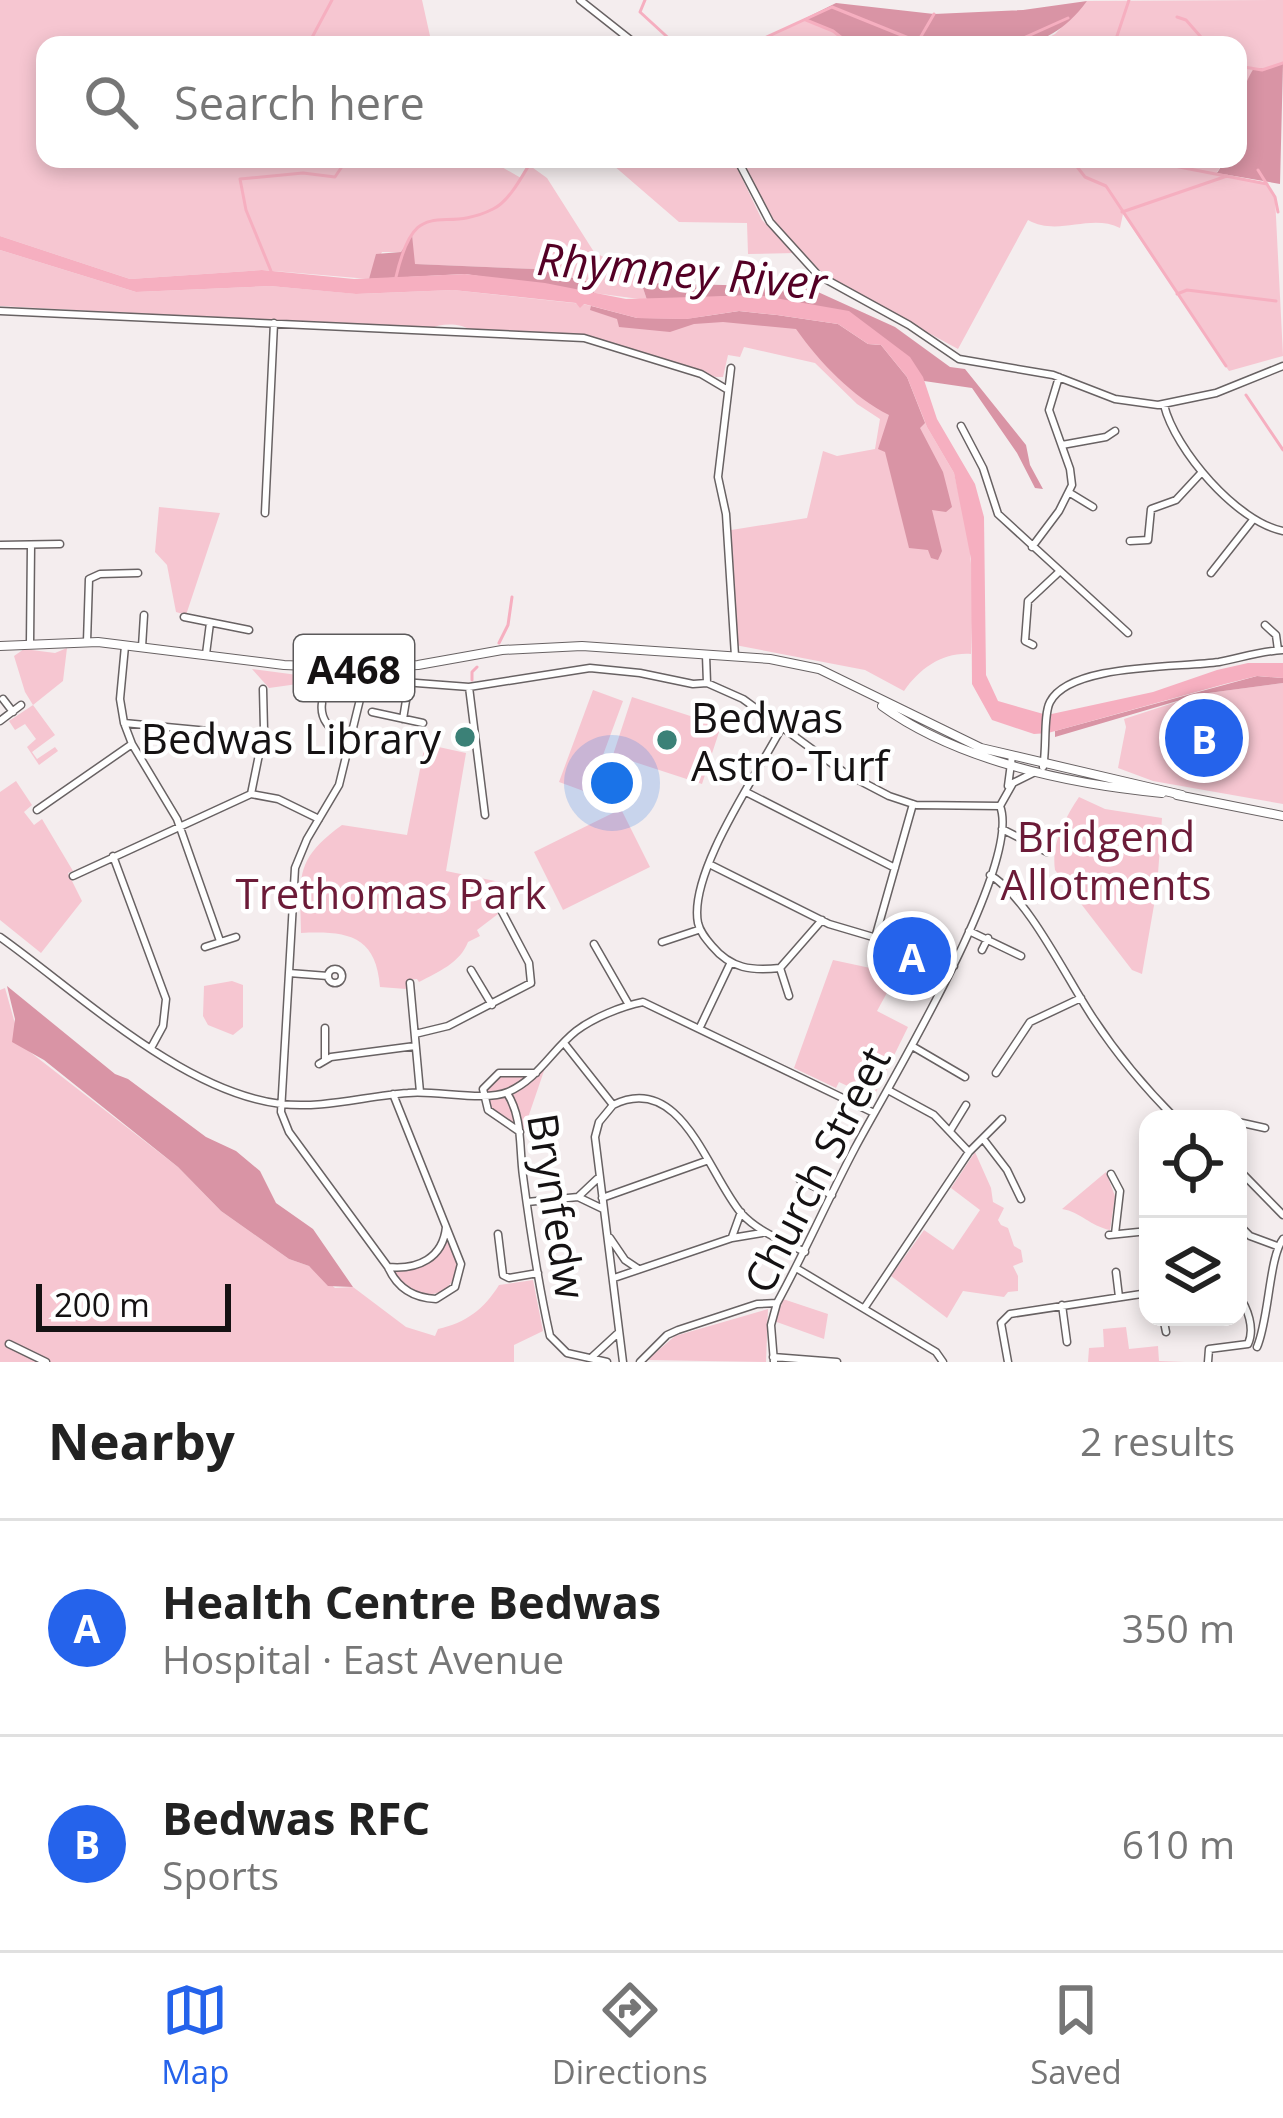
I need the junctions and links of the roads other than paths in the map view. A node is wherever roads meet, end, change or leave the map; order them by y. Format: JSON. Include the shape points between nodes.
{"nodes":[{"id":1,"x":580,"y":0,"type":"edge"},
{"id":2,"x":626,"y":36,"type":"edge"},
{"id":3,"x":742,"y":168,"type":"edge"},
{"id":4,"x":0,"y":311,"type":"edge"},
{"id":5,"x":274,"y":323,"type":"junction"},
{"id":6,"x":731,"y":368,"type":"dead end"},
{"id":7,"x":1283,"y":370,"type":"edge"},
{"id":8,"x":1059,"y":377,"type":"junction"},
{"id":9,"x":728,"y":390,"type":"junction"},
{"id":10,"x":1164,"y":405,"type":"junction"},
{"id":11,"x":961,"y":426,"type":"dead end"},
{"id":12,"x":1115,"y":430,"type":"dead end"},
{"id":13,"x":1062,"y":445,"type":"junction"},
{"id":14,"x":1202,"y":472,"type":"junction"},
{"id":15,"x":1070,"y":493,"type":"junction"},
{"id":16,"x":1087,"y":507,"type":"dead end"},
{"id":17,"x":265,"y":513,"type":"dead end"},
{"id":18,"x":1252,"y":521,"type":"junction"},
{"id":19,"x":1283,"y":531,"type":"edge"},
{"id":20,"x":1130,"y":541,"type":"dead end"},
{"id":21,"x":60,"y":544,"type":"dead end"},
{"id":22,"x":0,"y":545,"type":"edge"},
{"id":23,"x":31,"y":545,"type":"junction"},
{"id":24,"x":1032,"y":547,"type":"junction"},
{"id":25,"x":1059,"y":572,"type":"junction"},
{"id":26,"x":138,"y":573,"type":"dead end"},
{"id":27,"x":1211,"y":573,"type":"dead end"},
{"id":28,"x":144,"y":615,"type":"dead end"},
{"id":29,"x":184,"y":617,"type":"dead end"},
{"id":30,"x":210,"y":623,"type":"junction"},
{"id":31,"x":1265,"y":625,"type":"dead end"},
{"id":32,"x":249,"y":630,"type":"dead end"},
{"id":33,"x":1128,"y":633,"type":"dead end"},
{"id":34,"x":87,"y":642,"type":"junction"},
{"id":35,"x":30,"y":643,"type":"junction"},
{"id":36,"x":1026,"y":645,"type":"dead end"},
{"id":37,"x":0,"y":646,"type":"edge"},
{"id":38,"x":125,"y":646,"type":"junction"},
{"id":39,"x":142,"y":647,"type":"junction"},
{"id":40,"x":1281,"y":650,"type":"edge"},
{"id":41,"x":206,"y":654,"type":"junction"},
{"id":42,"x":706,"y":654,"type":"junction"},
{"id":43,"x":735,"y":656,"type":"junction"},
{"id":44,"x":409,"y":682,"type":"junction"},
{"id":45,"x":707,"y":683,"type":"junction"},
{"id":46,"x":469,"y":686,"type":"junction"},
{"id":47,"x":263,"y":689,"type":"dead end"},
{"id":48,"x":861,"y":691,"type":"junction"},
{"id":49,"x":3,"y":699,"type":"edge"},
{"id":50,"x":322,"y":703,"type":"dead end"},
{"id":51,"x":21,"y":705,"type":"dead end"},
{"id":52,"x":13,"y":712,"type":"junction"},
{"id":53,"x":372,"y":712,"type":"dead end"},
{"id":54,"x":403,"y":718,"type":"junction"},
{"id":55,"x":0,"y":722,"type":"edge"},
{"id":56,"x":124,"y":723,"type":"junction"},
{"id":57,"x":423,"y":723,"type":"dead end"},
{"id":58,"x":783,"y":725,"type":"junction"},
{"id":59,"x":219,"y":732,"type":"dead end"},
{"id":60,"x":131,"y":744,"type":"junction"},
{"id":61,"x":349,"y":744,"type":"junction"},
{"id":62,"x":1014,"y":761,"type":"junction"},
{"id":63,"x":999,"y":762,"type":"junction"},
{"id":64,"x":1045,"y":768,"type":"junction"},
{"id":65,"x":1010,"y":785,"type":"junction"},
{"id":66,"x":746,"y":792,"type":"junction"},
{"id":67,"x":251,"y":794,"type":"junction"},
{"id":68,"x":913,"y":804,"type":"junction"},
{"id":69,"x":1000,"y":806,"type":"junction"},
{"id":70,"x":38,"y":810,"type":"dead end"},
{"id":71,"x":485,"y":814,"type":"dead end"},
{"id":72,"x":1283,"y":816,"type":"edge"},
{"id":73,"x":319,"y":819,"type":"junction"},
{"id":74,"x":179,"y":824,"type":"junction"},
{"id":75,"x":1002,"y":829,"type":"junction"},
{"id":76,"x":1047,"y":852,"type":"dead end"},
{"id":77,"x":113,"y":856,"type":"junction"},
{"id":78,"x":710,"y":864,"type":"junction"},
{"id":79,"x":895,"y":868,"type":"junction"},
{"id":80,"x":991,"y":875,"type":"junction"},
{"id":81,"x":73,"y":876,"type":"dead end"},
{"id":82,"x":499,"y":906,"type":"dead end"},
{"id":83,"x":822,"y":920,"type":"junction"},
{"id":84,"x":699,"y":929,"type":"junction"},
{"id":85,"x":969,"y":931,"type":"junction"},
{"id":86,"x":0,"y":937,"type":"edge"},
{"id":87,"x":236,"y":938,"type":"dead end"},
{"id":88,"x":875,"y":938,"type":"junction"},
{"id":89,"x":988,"y":938,"type":"junction"},
{"id":90,"x":220,"y":940,"type":"junction"},
{"id":91,"x":662,"y":942,"type":"dead end"},
{"id":92,"x":595,"y":944,"type":"dead end"},
{"id":93,"x":205,"y":946,"type":"dead end"},
{"id":94,"x":982,"y":950,"type":"dead end"},
{"id":95,"x":1021,"y":956,"type":"dead end"},
{"id":96,"x":730,"y":964,"type":"junction"},
{"id":97,"x":954,"y":966,"type":"junction"},
{"id":98,"x":780,"y":968,"type":"junction"},
{"id":99,"x":471,"y":970,"type":"dead end"},
{"id":100,"x":289,"y":973,"type":"junction"},
{"id":101,"x":328,"y":976,"type":"dead end"},
{"id":102,"x":410,"y":983,"type":"dead end"},
{"id":103,"x":789,"y":996,"type":"dead end"},
{"id":104,"x":1081,"y":998,"type":"junction"},
{"id":105,"x":492,"y":1005,"type":"junction"},
{"id":106,"x":629,"y":1005,"type":"junction"},
{"id":107,"x":700,"y":1027,"type":"junction"},
{"id":108,"x":326,"y":1028,"type":"dead end"},
{"id":109,"x":415,"y":1034,"type":"junction"},
{"id":110,"x":564,"y":1043,"type":"junction"},
{"id":111,"x":416,"y":1046,"type":"junction"},
{"id":112,"x":912,"y":1046,"type":"junction"},
{"id":113,"x":151,"y":1048,"type":"junction"},
{"id":114,"x":1010,"y":1072,"type":"dead end"},
{"id":115,"x":536,"y":1073,"type":"junction"},
{"id":116,"x":965,"y":1077,"type":"dead end"},
{"id":117,"x":886,"y":1089,"type":"junction"},
{"id":118,"x":420,"y":1092,"type":"junction"},
{"id":119,"x":507,"y":1093,"type":"junction"},
{"id":120,"x":393,"y":1094,"type":"junction"},
{"id":121,"x":482,"y":1094,"type":"junction"},
{"id":122,"x":280,"y":1104,"type":"junction"},
{"id":123,"x":613,"y":1105,"type":"junction"},
{"id":124,"x":966,"y":1105,"type":"dead end"},
{"id":125,"x":1168,"y":1110,"type":"edge"},
{"id":126,"x":874,"y":1113,"type":"junction"},
{"id":127,"x":1002,"y":1119,"type":"dead end"},
{"id":128,"x":1247,"y":1124,"type":"edge"},
{"id":129,"x":1265,"y":1128,"type":"dead end"},
{"id":130,"x":950,"y":1131,"type":"junction"},
{"id":131,"x":520,"y":1132,"type":"junction"},
{"id":132,"x":984,"y":1140,"type":"junction"},
{"id":133,"x":969,"y":1152,"type":"junction"},
{"id":134,"x":706,"y":1160,"type":"junction"},
{"id":135,"x":1112,"y":1174,"type":"dead end"},
{"id":136,"x":599,"y":1178,"type":"junction"},
{"id":137,"x":1247,"y":1178,"type":"edge"},
{"id":138,"x":800,"y":1180,"type":"dead end"},
{"id":139,"x":1130,"y":1189,"type":"dead end"},
{"id":140,"x":1120,"y":1191,"type":"junction"},
{"id":141,"x":832,"y":1195,"type":"junction"},
{"id":142,"x":578,"y":1197,"type":"junction"},
{"id":143,"x":602,"y":1198,"type":"junction"},
{"id":144,"x":1021,"y":1199,"type":"dead end"},
{"id":145,"x":527,"y":1202,"type":"junction"},
{"id":146,"x":604,"y":1209,"type":"junction"},
{"id":147,"x":741,"y":1212,"type":"junction"},
{"id":148,"x":1283,"y":1216,"type":"edge"},
{"id":149,"x":446,"y":1226,"type":"junction"},
{"id":150,"x":766,"y":1232,"type":"junction"},
{"id":151,"x":1139,"y":1232,"type":"edge"},
{"id":152,"x":1247,"y":1233,"type":"edge"},
{"id":153,"x":608,"y":1234,"type":"junction"},
{"id":154,"x":500,"y":1237,"type":"dead end"},
{"id":155,"x":731,"y":1238,"type":"junction"},
{"id":156,"x":1280,"y":1243,"type":"edge"},
{"id":157,"x":805,"y":1252,"type":"junction"},
{"id":158,"x":388,"y":1267,"type":"junction"},
{"id":159,"x":796,"y":1268,"type":"junction"},
{"id":160,"x":640,"y":1269,"type":"junction"},
{"id":161,"x":1116,"y":1272,"type":"dead end"},
{"id":162,"x":538,"y":1274,"type":"junction"},
{"id":163,"x":614,"y":1278,"type":"junction"},
{"id":164,"x":1139,"y":1295,"type":"edge"},
{"id":165,"x":1119,"y":1298,"type":"junction"},
{"id":166,"x":777,"y":1304,"type":"junction"},
{"id":167,"x":1062,"y":1305,"type":"junction"},
{"id":168,"x":865,"y":1307,"type":"junction"},
{"id":169,"x":1247,"y":1314,"type":"edge"},
{"id":170,"x":1165,"y":1326,"type":"edge"},
{"id":171,"x":619,"y":1331,"type":"junction"},
{"id":172,"x":1166,"y":1332,"type":"dead end"},
{"id":173,"x":1067,"y":1342,"type":"dead end"},
{"id":174,"x":9,"y":1344,"type":"dead end"},
{"id":175,"x":1257,"y":1347,"type":"dead end"},
{"id":176,"x":589,"y":1359,"type":"junction"},
{"id":177,"x":774,"y":1359,"type":"edge"},
{"id":178,"x":817,"y":1361,"type":"edge"},
{"id":179,"x":46,"y":1362,"type":"edge"},
{"id":180,"x":607,"y":1362,"type":"edge"},
{"id":181,"x":623,"y":1362,"type":"edge"},
{"id":182,"x":640,"y":1362,"type":"edge"},
{"id":183,"x":837,"y":1362,"type":"edge"},
{"id":184,"x":943,"y":1362,"type":"edge"},
{"id":185,"x":1008,"y":1362,"type":"edge"},
{"id":186,"x":1208,"y":1362,"type":"edge"}],
"edges":[{"from":1,"to":2,"type":"street"},
{"from":3,"to":8,"type":"street","via":[[770,222],[839,290],[959,359]]},
{"from":4,"to":5,"type":"street"},
{"from":5,"to":9,"type":"street","via":[[584,338]]},
{"from":5,"to":17,"type":"street"},
{"from":6,"to":9,"type":"street"},
{"from":7,"to":10,"type":"street"},
{"from":8,"to":10,"type":"street","via":[[1126,402]]},
{"from":8,"to":13,"type":"street","via":[[1049,410]]},
{"from":9,"to":43,"type":"street","via":[[718,477]]},
{"from":10,"to":14,"type":"street"},
{"from":11,"to":24,"type":"street","via":[[998,514]]},
{"from":12,"to":13,"type":"street"},
{"from":13,"to":15,"type":"street"},
{"from":14,"to":18,"type":"street"},
{"from":14,"to":20,"type":"street","via":[[1176,500],[1151,509],[1148,540]]},
{"from":15,"to":16,"type":"street"},
{"from":15,"to":24,"type":"street"},
{"from":18,"to":19,"type":"street"},
{"from":18,"to":27,"type":"street"},
{"from":21,"to":23,"type":"street"},
{"from":22,"to":23,"type":"street"},
{"from":23,"to":35,"type":"street"},
{"from":24,"to":25,"type":"street"},
{"from":25,"to":33,"type":"street"},
{"from":25,"to":36,"type":"street","via":[[1028,602]]},
{"from":26,"to":34,"type":"street","via":[[88,580]]},
{"from":28,"to":39,"type":"street"},
{"from":29,"to":30,"type":"street"},
{"from":30,"to":32,"type":"street"},
{"from":30,"to":41,"type":"street"},
{"from":31,"to":40,"type":"street"},
{"from":34,"to":35,"type":"main road","number":"A468"},
{"from":34,"to":38,"type":"main road","number":"A468"},
{"from":35,"to":37,"type":"main road","number":"A468"},
{"from":38,"to":39,"type":"main road","number":"A468"},
{"from":38,"to":56,"type":"street"},
{"from":39,"to":41,"type":"main road","number":"A468"},
{"from":40,"to":64,"type":"street","via":[[1098,674],[1059,692],[1047,716]]},
{"from":41,"to":42,"type":"main road","number":"A468","via":[[357,668],[582,646]]},
{"from":42,"to":43,"type":"main road","number":"A468"},
{"from":42,"to":45,"type":"street"},
{"from":43,"to":48,"type":"main road","number":"A468","via":[[811,666]]},
{"from":44,"to":46,"type":"street"},
{"from":44,"to":54,"type":"street"},
{"from":44,"to":61,"type":"street","via":[[364,683]]},
{"from":45,"to":46,"type":"street","via":[[590,668]]},
{"from":45,"to":58,"type":"street"},
{"from":46,"to":71,"type":"street"},
{"from":47,"to":67,"type":"street"},
{"from":48,"to":62,"type":"main road","number":"A468"},
{"from":48,"to":63,"type":"main road","via":[[933,737]]},
{"from":49,"to":52,"type":"street"},
{"from":50,"to":61,"type":"street","via":[[326,723]]},
{"from":51,"to":52,"type":"street"},
{"from":52,"to":55,"type":"street"},
{"from":53,"to":54,"type":"street"},
{"from":54,"to":57,"type":"street"},
{"from":56,"to":59,"type":"street"},
{"from":56,"to":60,"type":"street"},
{"from":58,"to":66,"type":"street"},
{"from":58,"to":68,"type":"street","via":[[845,772]]},
{"from":60,"to":70,"type":"street"},
{"from":60,"to":74,"type":"street"},
{"from":61,"to":73,"type":"street"},
{"from":62,"to":63,"type":"main road"},
{"from":62,"to":64,"type":"main road"},
{"from":62,"to":65,"type":"street"},
{"from":63,"to":65,"type":"street"},
{"from":64,"to":65,"type":"street"},
{"from":64,"to":72,"type":"main road"},
{"from":65,"to":69,"type":"street"},
{"from":66,"to":78,"type":"street"},
{"from":66,"to":79,"type":"street"},
{"from":67,"to":73,"type":"street"},
{"from":67,"to":74,"type":"street"},
{"from":68,"to":69,"type":"street"},
{"from":68,"to":79,"type":"street"},
{"from":69,"to":75,"type":"street","name":"Church Street"},
{"from":73,"to":100,"type":"street","via":[[295,868]]},
{"from":74,"to":77,"type":"street"},
{"from":74,"to":90,"type":"street"},
{"from":75,"to":76,"type":"street"},
{"from":75,"to":80,"type":"street","name":"Church Street"},
{"from":77,"to":81,"type":"street"},
{"from":77,"to":113,"type":"street","via":[[166,999]]},
{"from":78,"to":83,"type":"street"},
{"from":78,"to":84,"type":"street"},
{"from":79,"to":88,"type":"street"},
{"from":80,"to":85,"type":"street","name":"Church Street"},
{"from":80,"to":104,"type":"street"},
{"from":82,"to":105,"type":"street","via":[[533,975],[526,988]]},
{"from":83,"to":88,"type":"street"},
{"from":83,"to":98,"type":"street"},
{"from":84,"to":91,"type":"street"},
{"from":84,"to":96,"type":"street"},
{"from":85,"to":89,"type":"street"},
{"from":85,"to":97,"type":"street","name":"Church Street"},
{"from":86,"to":113,"type":"street","name":"Brynfedw"},
{"from":87,"to":90,"type":"street"},
{"from":88,"to":97,"type":"street"},
{"from":89,"to":94,"type":"street"},
{"from":89,"to":95,"type":"street"},
{"from":90,"to":93,"type":"street"},
{"from":92,"to":106,"type":"street"},
{"from":96,"to":98,"type":"street"},
{"from":96,"to":107,"type":"street"},
{"from":97,"to":112,"type":"street","name":"Church Street"},
{"from":98,"to":103,"type":"street"},
{"from":99,"to":105,"type":"street"},
{"from":100,"to":101,"type":"street"},
{"from":100,"to":122,"type":"street"},
{"from":102,"to":109,"type":"street"},
{"from":104,"to":114,"type":"street","via":[[1030,1022],[999,1070]]},
{"from":104,"to":125,"type":"street"},
{"from":105,"to":109,"type":"street"},
{"from":106,"to":107,"type":"street","via":[[658,1006]]},
{"from":106,"to":110,"type":"street","name":"Brynfedw"},
{"from":107,"to":126,"type":"street"},
{"from":108,"to":111,"type":"street","via":[[322,1061]]},
{"from":109,"to":111,"type":"street"},
{"from":110,"to":115,"type":"street","name":"Brynfedw"},
{"from":110,"to":123,"type":"street"},
{"from":111,"to":118,"type":"street"},
{"from":112,"to":116,"type":"street"},
{"from":112,"to":117,"type":"street","name":"Church Street"},
{"from":113,"to":122,"type":"street","name":"Brynfedw","via":[[208,1082]]},
{"from":115,"to":119,"type":"street","name":"Brynfedw"},
{"from":115,"to":121,"type":"street","name":"Brynfedw","via":[[500,1073]]},
{"from":117,"to":126,"type":"street","name":"Church Street"},
{"from":117,"to":130,"type":"street"},
{"from":118,"to":120,"type":"street","name":"Brynfedw"},
{"from":118,"to":121,"type":"street","name":"Brynfedw"},
{"from":119,"to":121,"type":"street","name":"Brynfedw"},
{"from":119,"to":131,"type":"street","name":"Brynfedw"},
{"from":120,"to":122,"type":"street","name":"Brynfedw"},
{"from":120,"to":149,"type":"street"},
{"from":121,"to":131,"type":"street","via":[[488,1110]]},
{"from":122,"to":158,"type":"street","via":[[289,1132]]},
{"from":123,"to":134,"type":"street","via":[[641,1096],[667,1104]]},
{"from":123,"to":136,"type":"street","via":[[595,1137]]},
{"from":124,"to":130,"type":"street"},
{"from":126,"to":141,"type":"street","name":"Church Street"},
{"from":127,"to":132,"type":"street"},
{"from":128,"to":129,"type":"street"},
{"from":130,"to":133,"type":"street"},
{"from":131,"to":145,"type":"street","name":"Brynfedw"},
{"from":132,"to":133,"type":"street"},
{"from":132,"to":144,"type":"street"},
{"from":133,"to":168,"type":"street"},
{"from":134,"to":143,"type":"street"},
{"from":134,"to":147,"type":"street"},
{"from":135,"to":140,"type":"street"},
{"from":136,"to":142,"type":"street"},
{"from":136,"to":143,"type":"street"},
{"from":137,"to":148,"type":"street"},
{"from":138,"to":141,"type":"street"},
{"from":139,"to":140,"type":"street"},
{"from":140,"to":151,"type":"street","via":[[1112,1235]]},
{"from":141,"to":157,"type":"street","name":"Church Street"},
{"from":142,"to":145,"type":"street"},
{"from":142,"to":146,"type":"street"},
{"from":143,"to":146,"type":"street"},
{"from":145,"to":162,"type":"street","name":"Brynfedw"},
{"from":146,"to":153,"type":"street"},
{"from":147,"to":150,"type":"street"},
{"from":147,"to":155,"type":"street"},
{"from":149,"to":158,"type":"street","via":[[431,1258]]},
{"from":149,"to":158,"type":"street","via":[[461,1264],[446,1296],[409,1292]]},
{"from":150,"to":155,"type":"street"},
{"from":150,"to":157,"type":"street"},
{"from":152,"to":156,"type":"street"},
{"from":153,"to":160,"type":"street"},
{"from":153,"to":163,"type":"street"},
{"from":154,"to":162,"type":"street","via":[[503,1275]]},
{"from":155,"to":160,"type":"street"},
{"from":156,"to":175,"type":"street"},
{"from":157,"to":159,"type":"street","name":"Church Street"},
{"from":159,"to":166,"type":"street","name":"Church Street"},
{"from":159,"to":168,"type":"street"},
{"from":160,"to":163,"type":"street"},
{"from":161,"to":165,"type":"street"},
{"from":162,"to":176,"type":"street","name":"Brynfedw","via":[[550,1336],[567,1353]]},
{"from":163,"to":171,"type":"street"},
{"from":164,"to":165,"type":"street"},
{"from":165,"to":167,"type":"street"},
{"from":166,"to":177,"type":"street","name":"Church Street"},
{"from":166,"to":182,"type":"street","via":[[678,1330]]},
{"from":167,"to":173,"type":"street"},
{"from":167,"to":185,"type":"street","via":[[1006,1317]]},
{"from":168,"to":184,"type":"street"},
{"from":169,"to":186,"type":"street","via":[[1248,1344],[1209,1349]]},
{"from":170,"to":172,"type":"street"},
{"from":171,"to":176,"type":"street"},
{"from":171,"to":181,"type":"street"},
{"from":174,"to":179,"type":"street"},
{"from":176,"to":180,"type":"street","name":"Brynfedw"},
{"from":177,"to":178,"type":"street"},
{"from":178,"to":183,"type":"street"}]}
